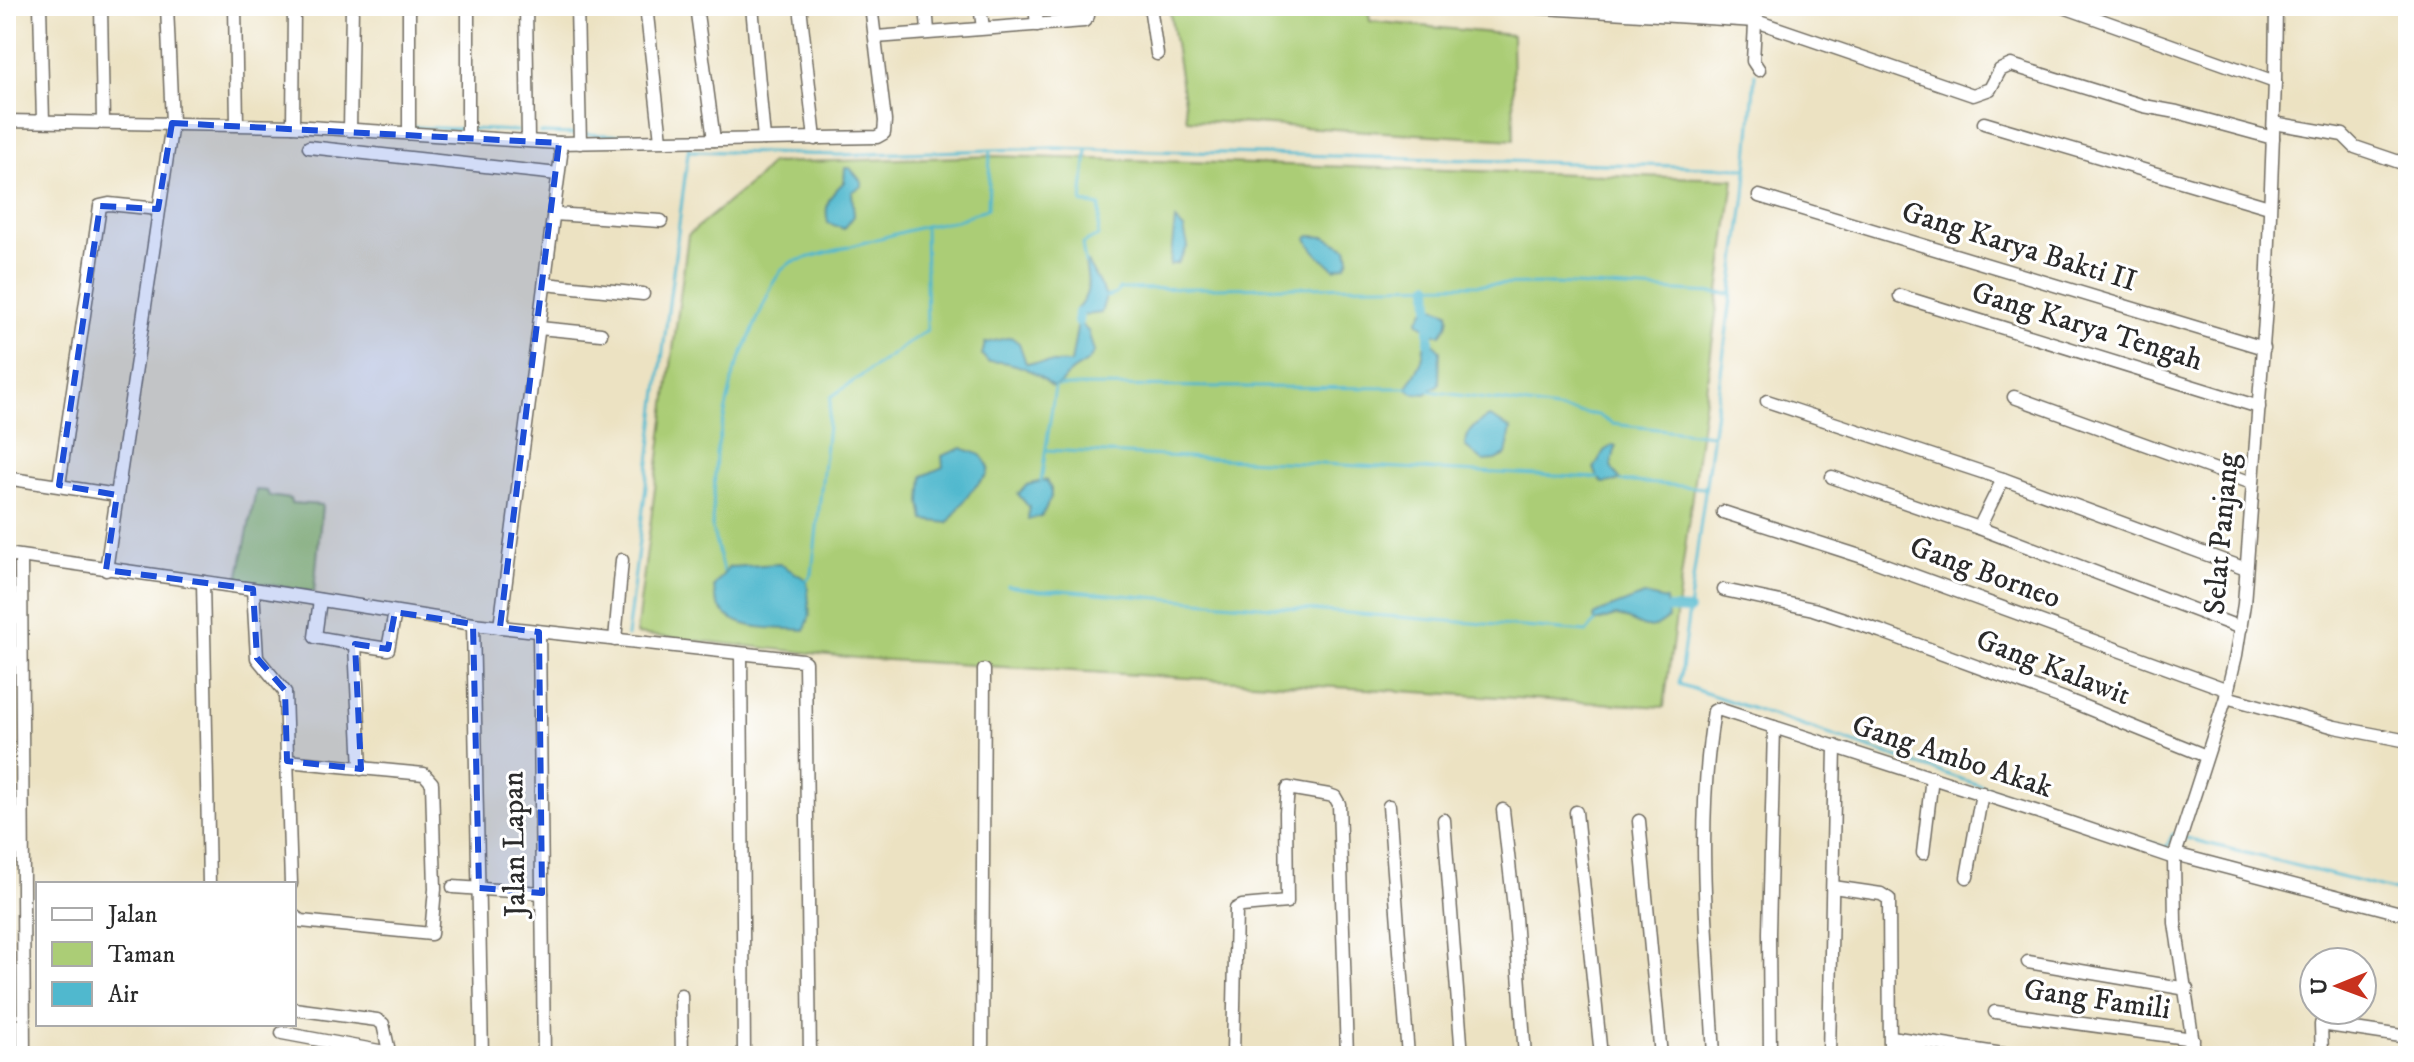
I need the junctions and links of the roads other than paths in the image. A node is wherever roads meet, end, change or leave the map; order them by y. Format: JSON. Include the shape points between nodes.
{"nodes":[{"id":1,"x":40,"y":6,"type":"edge"},
{"id":2,"x":101,"y":6,"type":"edge"},
{"id":3,"x":167,"y":6,"type":"edge"},
{"id":4,"x":235,"y":6,"type":"edge"},
{"id":5,"x":294,"y":6,"type":"edge"},
{"id":6,"x":352,"y":6,"type":"edge"},
{"id":7,"x":409,"y":6,"type":"edge"},
{"id":8,"x":468,"y":6,"type":"edge"},
{"id":9,"x":526,"y":6,"type":"edge"},
{"id":10,"x":577,"y":6,"type":"edge"},
{"id":11,"x":646,"y":6,"type":"edge"},
{"id":12,"x":696,"y":6,"type":"edge"},
{"id":13,"x":752,"y":6,"type":"edge"},
{"id":14,"x":800,"y":6,"type":"edge"},
{"id":15,"x":871,"y":6,"type":"edge"},
{"id":16,"x":926,"y":6,"type":"edge"},
{"id":17,"x":980,"y":6,"type":"edge"},
{"id":18,"x":1035,"y":6,"type":"edge"},
{"id":19,"x":1087,"y":6,"type":"edge"},
{"id":20,"x":1150,"y":6,"type":"edge"},
{"id":21,"x":1512,"y":6,"type":"edge"},
{"id":22,"x":1756,"y":6,"type":"edge"},
{"id":23,"x":2061,"y":6,"type":"edge"},
{"id":24,"x":2276,"y":6,"type":"edge"},
{"id":25,"x":1756,"y":21,"type":"junction"},
{"id":26,"x":1037,"y":25,"type":"junction"},
{"id":27,"x":983,"y":28,"type":"junction"},
{"id":28,"x":928,"y":31,"type":"junction"},
{"id":29,"x":876,"y":37,"type":"junction"},
{"id":30,"x":1157,"y":54,"type":"dead end"},
{"id":31,"x":1759,"y":70,"type":"dead end"},
{"id":32,"x":2275,"y":82,"type":"junction"},
{"id":33,"x":6,"y":121,"type":"edge"},
{"id":34,"x":43,"y":121,"type":"junction"},
{"id":35,"x":103,"y":122,"type":"junction"},
{"id":36,"x":172,"y":123,"type":"junction"},
{"id":37,"x":1984,"y":123,"type":"dead end"},
{"id":38,"x":2274,"y":123,"type":"junction"},
{"id":39,"x":237,"y":124,"type":"junction"},
{"id":40,"x":293,"y":126,"type":"junction"},
{"id":41,"x":350,"y":130,"type":"junction"},
{"id":42,"x":409,"y":133,"type":"junction"},
{"id":43,"x":468,"y":136,"type":"junction"},
{"id":44,"x":580,"y":137,"type":"junction"},
{"id":45,"x":2273,"y":138,"type":"junction"},
{"id":46,"x":528,"y":139,"type":"junction"},
{"id":47,"x":764,"y":139,"type":"junction"},
{"id":48,"x":815,"y":139,"type":"junction"},
{"id":49,"x":661,"y":140,"type":"junction"},
{"id":50,"x":714,"y":140,"type":"junction"},
{"id":51,"x":559,"y":143,"type":"junction"},
{"id":52,"x":309,"y":147,"type":"dead end"},
{"id":53,"x":2408,"y":165,"type":"edge"},
{"id":54,"x":558,"y":174,"type":"junction"},
{"id":55,"x":1759,"y":196,"type":"dead end"},
{"id":56,"x":2269,"y":207,"type":"junction"},
{"id":57,"x":158,"y":209,"type":"junction"},
{"id":58,"x":554,"y":214,"type":"junction"},
{"id":59,"x":661,"y":221,"type":"dead end"},
{"id":60,"x":545,"y":284,"type":"junction"},
{"id":61,"x":643,"y":294,"type":"dead end"},
{"id":62,"x":1900,"y":296,"type":"dead end"},
{"id":63,"x":539,"y":328,"type":"junction"},
{"id":64,"x":601,"y":334,"type":"dead end"},
{"id":65,"x":2264,"y":348,"type":"junction"},
{"id":66,"x":2014,"y":397,"type":"dead end"},
{"id":67,"x":1767,"y":401,"type":"dead end"},
{"id":68,"x":2259,"y":407,"type":"junction"},
{"id":69,"x":1832,"y":477,"type":"dead end"},
{"id":70,"x":6,"y":478,"type":"edge"},
{"id":71,"x":2003,"y":479,"type":"junction"},
{"id":72,"x":2252,"y":483,"type":"junction"},
{"id":73,"x":59,"y":485,"type":"junction"},
{"id":74,"x":117,"y":495,"type":"junction"},
{"id":75,"x":1723,"y":512,"type":"dead end"},
{"id":76,"x":1979,"y":528,"type":"junction"},
{"id":77,"x":6,"y":554,"type":"edge"},
{"id":78,"x":21,"y":557,"type":"junction"},
{"id":79,"x":622,"y":560,"type":"dead end"},
{"id":80,"x":2246,"y":569,"type":"junction"},
{"id":81,"x":106,"y":570,"type":"junction"},
{"id":82,"x":203,"y":582,"type":"junction"},
{"id":83,"x":253,"y":589,"type":"junction"},
{"id":84,"x":1724,"y":590,"type":"dead end"},
{"id":85,"x":320,"y":600,"type":"junction"},
{"id":86,"x":395,"y":612,"type":"junction"},
{"id":87,"x":473,"y":624,"type":"junction"},
{"id":88,"x":500,"y":627,"type":"junction"},
{"id":89,"x":2241,"y":628,"type":"junction"},
{"id":90,"x":539,"y":632,"type":"junction"},
{"id":91,"x":615,"y":640,"type":"junction"},
{"id":92,"x":355,"y":644,"type":"junction"},
{"id":93,"x":741,"y":654,"type":"junction"},
{"id":94,"x":984,"y":670,"type":"dead end"},
{"id":95,"x":2227,"y":693,"type":"junction"},
{"id":96,"x":1774,"y":727,"type":"junction"},
{"id":97,"x":2408,"y":741,"type":"edge"},
{"id":98,"x":1835,"y":746,"type":"junction"},
{"id":99,"x":2206,"y":756,"type":"junction"},
{"id":100,"x":287,"y":761,"type":"junction"},
{"id":101,"x":361,"y":769,"type":"junction"},
{"id":102,"x":1932,"y":777,"type":"junction"},
{"id":103,"x":1982,"y":793,"type":"junction"},
{"id":104,"x":1389,"y":806,"type":"dead end"},
{"id":105,"x":1503,"y":810,"type":"dead end"},
{"id":106,"x":1576,"y":812,"type":"dead end"},
{"id":107,"x":1444,"y":820,"type":"dead end"},
{"id":108,"x":1639,"y":821,"type":"dead end"},
{"id":109,"x":2177,"y":846,"type":"junction"},
{"id":110,"x":1923,"y":853,"type":"dead end"},
{"id":111,"x":1967,"y":877,"type":"dead end"},
{"id":112,"x":209,"y":882,"type":"edge"},
{"id":113,"x":291,"y":882,"type":"edge"},
{"id":114,"x":453,"y":887,"type":"dead end"},
{"id":115,"x":1833,"y":887,"type":"junction"},
{"id":116,"x":479,"y":888,"type":"junction"},
{"id":117,"x":542,"y":893,"type":"junction"},
{"id":118,"x":2408,"y":915,"type":"edge"},
{"id":119,"x":296,"y":917,"type":"edge"},
{"id":120,"x":2028,"y":962,"type":"dead end"},
{"id":121,"x":2187,"y":989,"type":"junction"},
{"id":122,"x":681,"y":995,"type":"dead end"},
{"id":123,"x":296,"y":1009,"type":"edge"},
{"id":124,"x":1995,"y":1012,"type":"dead end"},
{"id":125,"x":282,"y":1033,"type":"dead end"},
{"id":126,"x":1891,"y":1037,"type":"junction"},
{"id":127,"x":2408,"y":1037,"type":"edge"},
{"id":128,"x":2193,"y":1039,"type":"junction"},
{"id":129,"x":390,"y":1054,"type":"edge"},
{"id":130,"x":24,"y":1056,"type":"edge"},
{"id":131,"x":482,"y":1056,"type":"edge"},
{"id":132,"x":544,"y":1056,"type":"edge"},
{"id":133,"x":682,"y":1056,"type":"edge"},
{"id":134,"x":744,"y":1056,"type":"edge"},
{"id":135,"x":810,"y":1056,"type":"edge"},
{"id":136,"x":982,"y":1056,"type":"edge"},
{"id":137,"x":1233,"y":1056,"type":"edge"},
{"id":138,"x":1347,"y":1056,"type":"edge"},
{"id":139,"x":1408,"y":1056,"type":"edge"},
{"id":140,"x":1462,"y":1056,"type":"edge"},
{"id":141,"x":1525,"y":1056,"type":"edge"},
{"id":142,"x":1601,"y":1056,"type":"edge"},
{"id":143,"x":1661,"y":1056,"type":"edge"},
{"id":144,"x":1714,"y":1056,"type":"edge"},
{"id":145,"x":1770,"y":1056,"type":"edge"},
{"id":146,"x":1829,"y":1056,"type":"edge"},
{"id":147,"x":1890,"y":1056,"type":"edge"},
{"id":148,"x":2016,"y":1056,"type":"edge"},
{"id":149,"x":2195,"y":1056,"type":"edge"},
{"id":150,"x":2322,"y":1056,"type":"edge"}],
"edges":[{"from":1,"to":34,"type":"street"},
{"from":2,"to":35,"type":"street"},
{"from":3,"to":36,"type":"street"},
{"from":4,"to":39,"type":"street"},
{"from":5,"to":40,"type":"street"},
{"from":6,"to":41,"type":"street"},
{"from":7,"to":42,"type":"street"},
{"from":8,"to":43,"type":"street"},
{"from":9,"to":46,"type":"street"},
{"from":10,"to":44,"type":"street"},
{"from":11,"to":49,"type":"street"},
{"from":12,"to":50,"type":"street"},
{"from":13,"to":47,"type":"street"},
{"from":14,"to":48,"type":"street"},
{"from":15,"to":29,"type":"street"},
{"from":16,"to":28,"type":"street"},
{"from":17,"to":27,"type":"street"},
{"from":18,"to":26,"type":"street"},
{"from":19,"to":26,"type":"street","via":[[1084,21]]},
{"from":20,"to":30,"type":"street"},
{"from":21,"to":25,"type":"street"},
{"from":22,"to":25,"type":"street"},
{"from":23,"to":32,"type":"street"},
{"from":24,"to":32,"type":"street","name":"Selat Panjang"},
{"from":25,"to":31,"type":"street","via":[[1753,61]]},
{"from":25,"to":45,"type":"street","via":[[1967,94],[1990,89],[2000,70],[2011,65]]},
{"from":26,"to":27,"type":"street"},
{"from":27,"to":28,"type":"street"},
{"from":28,"to":29,"type":"street"},
{"from":29,"to":48,"type":"street","via":[[884,133]]},
{"from":32,"to":38,"type":"street","name":"Selat Panjang"},
{"from":33,"to":34,"type":"street"},
{"from":34,"to":35,"type":"street"},
{"from":35,"to":36,"type":"street"},
{"from":36,"to":39,"type":"street"},
{"from":36,"to":57,"type":"street"},
{"from":37,"to":56,"type":"street"},
{"from":38,"to":45,"type":"street","name":"Selat Panjang"},
{"from":38,"to":53,"type":"street","via":[[2343,135],[2355,147]]},
{"from":39,"to":40,"type":"street"},
{"from":40,"to":41,"type":"street"},
{"from":41,"to":42,"type":"street"},
{"from":42,"to":43,"type":"street"},
{"from":43,"to":46,"type":"street"},
{"from":44,"to":49,"type":"street"},
{"from":44,"to":51,"type":"street"},
{"from":45,"to":56,"type":"street","name":"Selat Panjang"},
{"from":46,"to":51,"type":"street"},
{"from":47,"to":48,"type":"street"},
{"from":47,"to":50,"type":"street"},
{"from":49,"to":50,"type":"street"},
{"from":51,"to":54,"type":"street"},
{"from":52,"to":54,"type":"street"},
{"from":54,"to":58,"type":"street"},
{"from":55,"to":65,"type":"street","name":"Gang Karya Bakti II"},
{"from":56,"to":65,"type":"street","name":"Selat Panjang"},
{"from":57,"to":73,"type":"street","via":[[100,206]]},
{"from":57,"to":74,"type":"street"},
{"from":58,"to":59,"type":"street"},
{"from":58,"to":60,"type":"street"},
{"from":60,"to":61,"type":"street"},
{"from":60,"to":63,"type":"street"},
{"from":62,"to":68,"type":"street","name":"Gang Karya Tengah"},
{"from":63,"to":64,"type":"street"},
{"from":63,"to":88,"type":"street"},
{"from":65,"to":68,"type":"street","name":"Selat Panjang"},
{"from":66,"to":72,"type":"street"},
{"from":67,"to":71,"type":"street"},
{"from":68,"to":72,"type":"street","name":"Selat Panjang"},
{"from":69,"to":76,"type":"street"},
{"from":70,"to":73,"type":"street"},
{"from":71,"to":76,"type":"street"},
{"from":71,"to":80,"type":"street"},
{"from":72,"to":80,"type":"street","name":"Selat Panjang"},
{"from":73,"to":74,"type":"street"},
{"from":74,"to":81,"type":"street"},
{"from":75,"to":95,"type":"street","name":"Gang Borneo","via":[[1866,558]]},
{"from":76,"to":89,"type":"street"},
{"from":77,"to":78,"type":"street"},
{"from":78,"to":81,"type":"street"},
{"from":78,"to":130,"type":"street"},
{"from":79,"to":91,"type":"street"},
{"from":80,"to":89,"type":"street","name":"Selat Panjang"},
{"from":81,"to":82,"type":"street"},
{"from":82,"to":83,"type":"street"},
{"from":82,"to":112,"type":"street"},
{"from":83,"to":85,"type":"street"},
{"from":83,"to":100,"type":"street","via":[[257,658],[285,692]]},
{"from":84,"to":99,"type":"street","name":"Gang Kalawit","via":[[1813,609],[1880,631]]},
{"from":85,"to":86,"type":"street"},
{"from":85,"to":92,"type":"street","via":[[315,637]]},
{"from":86,"to":87,"type":"street"},
{"from":86,"to":92,"type":"street","via":[[388,649]]},
{"from":87,"to":88,"type":"street"},
{"from":87,"to":116,"type":"street"},
{"from":88,"to":90,"type":"street"},
{"from":89,"to":95,"type":"street","name":"Selat Panjang"},
{"from":90,"to":91,"type":"street"},
{"from":90,"to":117,"type":"street","name":"Jalan Lapan"},
{"from":91,"to":93,"type":"street"},
{"from":92,"to":101,"type":"street"},
{"from":93,"to":134,"type":"street"},
{"from":93,"to":135,"type":"street","via":[[805,662]]},
{"from":94,"to":136,"type":"street"},
{"from":95,"to":97,"type":"street","name":"Gang Borneo","via":[[2335,727]]},
{"from":95,"to":99,"type":"street","name":"Selat Panjang"},
{"from":96,"to":98,"type":"street","name":"Gang Ambo Akak"},
{"from":96,"to":144,"type":"street","name":"Gang Ambo Akak","via":[[1714,711],[1704,843]]},
{"from":96,"to":145,"type":"street"},
{"from":98,"to":102,"type":"street","name":"Gang Ambo Akak"},
{"from":98,"to":115,"type":"street"},
{"from":99,"to":109,"type":"street","name":"Selat Panjang"},
{"from":100,"to":101,"type":"street"},
{"from":100,"to":113,"type":"street"},
{"from":101,"to":119,"type":"street","via":[[424,774],[432,783],[431,934]]},
{"from":102,"to":103,"type":"street","name":"Gang Ambo Akak"},
{"from":102,"to":110,"type":"street"},
{"from":103,"to":109,"type":"street","name":"Gang Ambo Akak"},
{"from":103,"to":111,"type":"street"},
{"from":104,"to":139,"type":"street"},
{"from":105,"to":141,"type":"street"},
{"from":106,"to":142,"type":"street"},
{"from":107,"to":140,"type":"street"},
{"from":108,"to":143,"type":"street"},
{"from":109,"to":118,"type":"street","name":"Gang Ambo Akak"},
{"from":109,"to":121,"type":"street","name":"Selat Panjang","via":[[2175,923]]},
{"from":114,"to":116,"type":"street"},
{"from":115,"to":126,"type":"street","via":[[1889,899]]},
{"from":115,"to":146,"type":"street"},
{"from":116,"to":117,"type":"street"},
{"from":116,"to":131,"type":"street"},
{"from":117,"to":132,"type":"street","name":"Jalan Lapan"},
{"from":120,"to":121,"type":"street"},
{"from":121,"to":128,"type":"street","name":"Selat Panjang"},
{"from":122,"to":133,"type":"street"},
{"from":123,"to":129,"type":"street","via":[[377,1020],[383,1024]]},
{"from":124,"to":128,"type":"street","name":"Gang Famili"},
{"from":125,"to":129,"type":"street"},
{"from":126,"to":147,"type":"street"},
{"from":126,"to":148,"type":"street"},
{"from":127,"to":150,"type":"street","via":[[2321,1024]]},
{"from":128,"to":149,"type":"street","name":"Selat Panjang"},
{"from":137,"to":138,"type":"street","via":[[1236,909],[1287,902],[1288,788],[1335,797],[1339,804]]}]}
